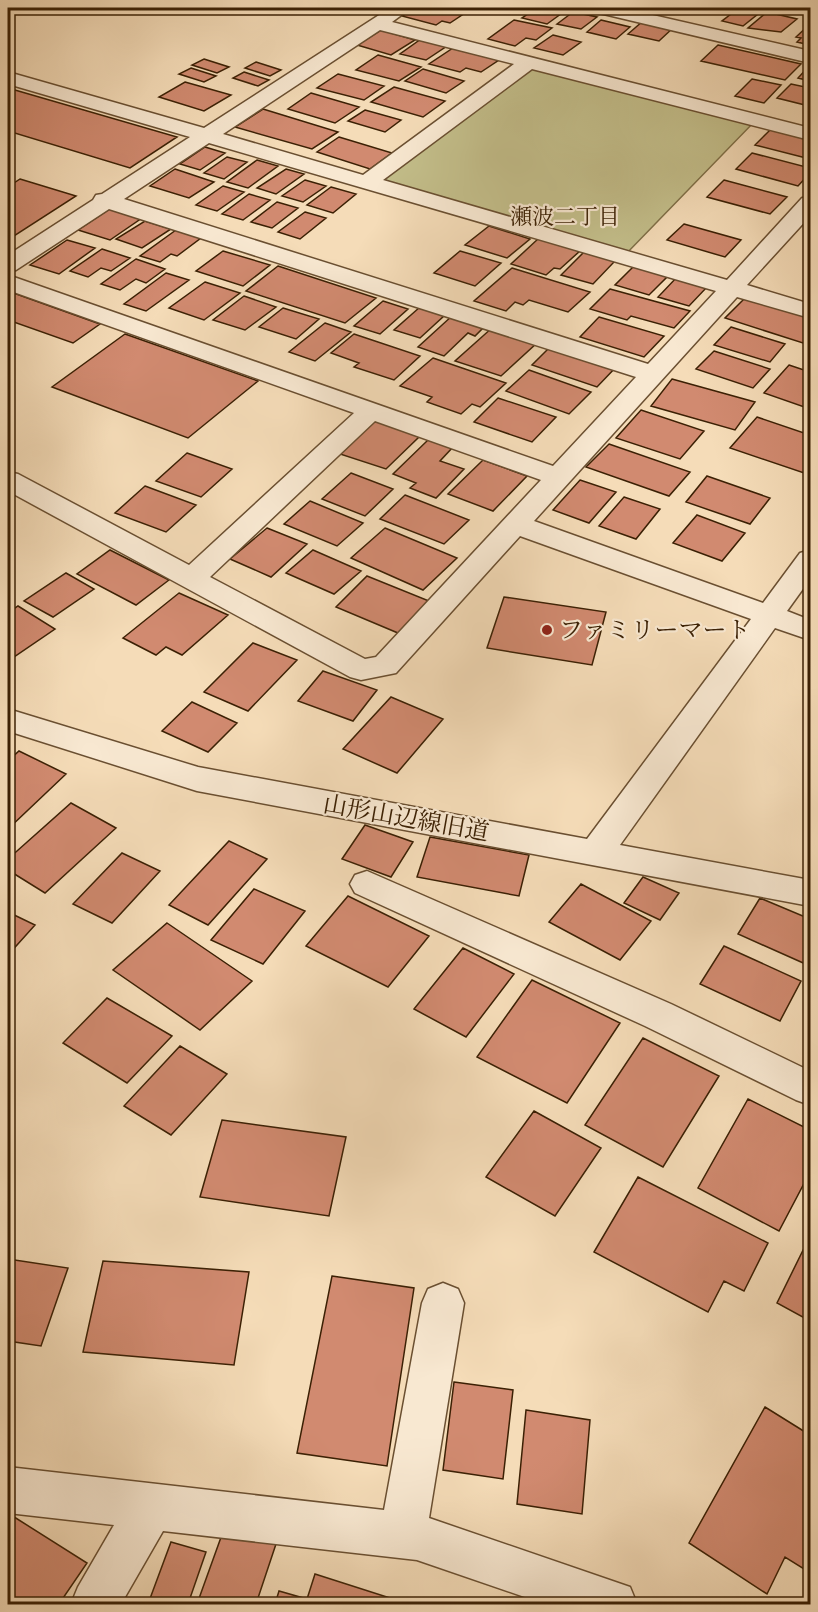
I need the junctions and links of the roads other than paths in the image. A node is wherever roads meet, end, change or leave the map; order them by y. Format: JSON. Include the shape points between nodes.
{"nodes":[{"id":1,"x":402,"y":8,"type":"edge"},
{"id":2,"x":601,"y":8,"type":"edge"},
{"id":3,"x":377,"y":24,"type":"junction"},
{"id":4,"x":810,"y":57,"type":"edge"},
{"id":5,"x":528,"y":63,"type":"junction"},
{"id":6,"x":8,"y":78,"type":"edge"},
{"id":7,"x":810,"y":134,"type":"edge"},
{"id":8,"x":203,"y":136,"type":"junction"},
{"id":9,"x":367,"y":182,"type":"junction"},
{"id":10,"x":104,"y":200,"type":"junction"},
{"id":11,"x":810,"y":203,"type":"edge"},
{"id":12,"x":8,"y":265,"type":"edge"},
{"id":13,"x":8,"y":282,"type":"edge"},
{"id":14,"x":732,"y":288,"type":"junction"},
{"id":15,"x":810,"y":311,"type":"edge"},
{"id":16,"x":653,"y":374,"type":"junction"},
{"id":17,"x":371,"y":411,"type":"junction"},
{"id":18,"x":558,"y":477,"type":"junction"},
{"id":19,"x":8,"y":480,"type":"edge"},
{"id":20,"x":515,"y":524,"type":"junction"},
{"id":21,"x":810,"y":559,"type":"edge"},
{"id":22,"x":191,"y":579,"type":"junction"},
{"id":23,"x":769,"y":615,"type":"junction"},
{"id":24,"x":810,"y":630,"type":"edge"},
{"id":25,"x":8,"y":720,"type":"edge"},
{"id":26,"x":596,"y":852,"type":"junction"},
{"id":27,"x":367,"y":884,"type":"dead end"},
{"id":28,"x":810,"y":893,"type":"edge"},
{"id":29,"x":810,"y":1089,"type":"edge"},
{"id":30,"x":443,"y":1303,"type":"dead end"},
{"id":31,"x":8,"y":1490,"type":"edge"},
{"id":32,"x":150,"y":1508,"type":"junction"},
{"id":33,"x":403,"y":1536,"type":"junction"},
{"id":34,"x":95,"y":1605,"type":"edge"},
{"id":35,"x":613,"y":1605,"type":"edge"}],
"edges":[{"from":1,"to":3,"type":"street"},
{"from":2,"to":4,"type":"street"},
{"from":3,"to":5,"type":"street"},
{"from":3,"to":8,"type":"street"},
{"from":5,"to":7,"type":"street"},
{"from":5,"to":9,"type":"street"},
{"from":6,"to":8,"type":"street"},
{"from":8,"to":9,"type":"street"},
{"from":8,"to":10,"type":"street"},
{"from":9,"to":14,"type":"street"},
{"from":10,"to":12,"type":"street"},
{"from":10,"to":16,"type":"street"},
{"from":11,"to":14,"type":"street"},
{"from":13,"to":17,"type":"street"},
{"from":14,"to":15,"type":"street"},
{"from":14,"to":16,"type":"street"},
{"from":16,"to":18,"type":"street"},
{"from":17,"to":18,"type":"street"},
{"from":17,"to":22,"type":"street"},
{"from":18,"to":20,"type":"street"},
{"from":19,"to":22,"type":"street"},
{"from":20,"to":22,"type":"street","via":[[385,666],[361,670]]},
{"from":20,"to":23,"type":"street"},
{"from":21,"to":23,"type":"street"},
{"from":23,"to":24,"type":"street"},
{"from":23,"to":26,"type":"street"},
{"from":25,"to":26,"type":"street","name":"山形山辺線旧道","via":[[197,779]]},
{"from":26,"to":28,"type":"street","name":"山形山辺線旧道"},
{"from":27,"to":29,"type":"street","via":[[658,1015]]},
{"from":30,"to":33,"type":"street"},
{"from":31,"to":32,"type":"street"},
{"from":32,"to":33,"type":"street"},
{"from":32,"to":34,"type":"street"},
{"from":33,"to":35,"type":"street","via":[[417,1537]]}]}
